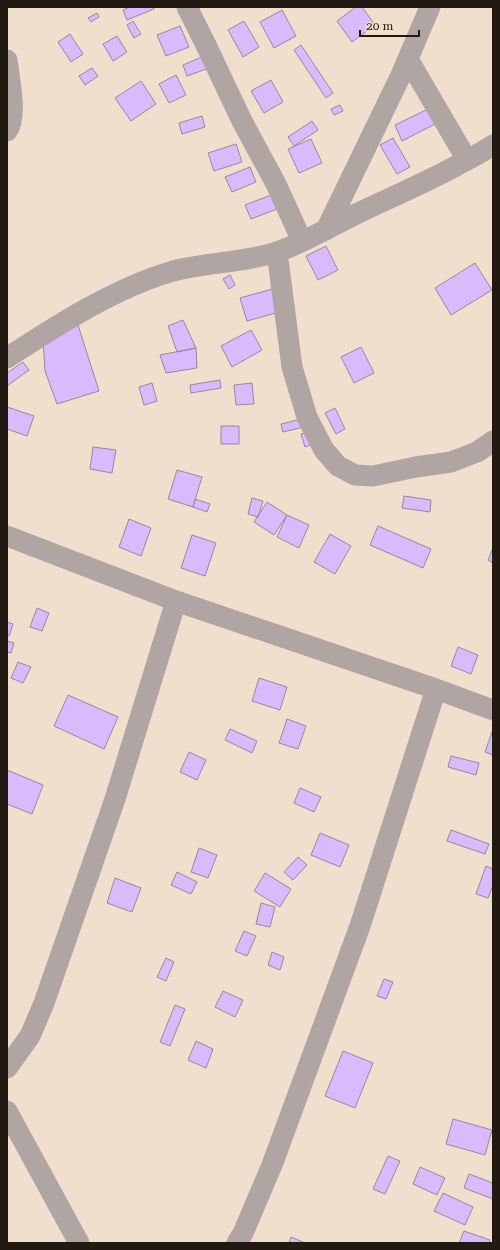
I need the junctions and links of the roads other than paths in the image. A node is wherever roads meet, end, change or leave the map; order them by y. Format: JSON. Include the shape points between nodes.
{"nodes":[{"id":1,"x":187,"y":7,"type":"edge"},
{"id":2,"x":430,"y":7,"type":"edge"},
{"id":3,"x":408,"y":59,"type":"junction"},
{"id":4,"x":7,"y":60,"type":"edge"},
{"id":5,"x":7,"y":131,"type":"edge"},
{"id":6,"x":491,"y":151,"type":"edge"},
{"id":7,"x":467,"y":160,"type":"junction"},
{"id":8,"x":326,"y":230,"type":"junction"},
{"id":9,"x":302,"y":241,"type":"junction"},
{"id":10,"x":277,"y":252,"type":"junction"},
{"id":11,"x":7,"y":358,"type":"edge"},
{"id":12,"x":493,"y":441,"type":"edge"},
{"id":13,"x":7,"y":536,"type":"edge"},
{"id":14,"x":176,"y":601,"type":"junction"},
{"id":15,"x":436,"y":689,"type":"junction"},
{"id":16,"x":493,"y":710,"type":"edge"},
{"id":17,"x":7,"y":1068,"type":"edge"},
{"id":18,"x":7,"y":1111,"type":"edge"},
{"id":19,"x":79,"y":1243,"type":"edge"},
{"id":20,"x":237,"y":1243,"type":"edge"}],
"edges":[{"from":1,"to":9,"type":"street"},
{"from":2,"to":3,"type":"street"},
{"from":3,"to":7,"type":"street"},
{"from":3,"to":8,"type":"street"},
{"from":4,"to":5,"type":"street","via":[[13,108]]},
{"from":6,"to":7,"type":"street"},
{"from":7,"to":8,"type":"street"},
{"from":8,"to":9,"type":"street"},
{"from":9,"to":10,"type":"street"},
{"from":10,"to":11,"type":"street","via":[[173,271],[139,284],[96,304]]},
{"from":10,"to":12,"type":"street","via":[[292,367],[307,417],[324,450],[338,466],[355,475],[373,476],[451,462],[478,452]]},
{"from":13,"to":14,"type":"street"},
{"from":14,"to":15,"type":"street"},
{"from":14,"to":17,"type":"street","via":[[115,799],[44,1003],[30,1036]]},
{"from":15,"to":16,"type":"street"},
{"from":15,"to":20,"type":"street","via":[[360,926],[272,1165]]},
{"from":18,"to":19,"type":"street"}]}
